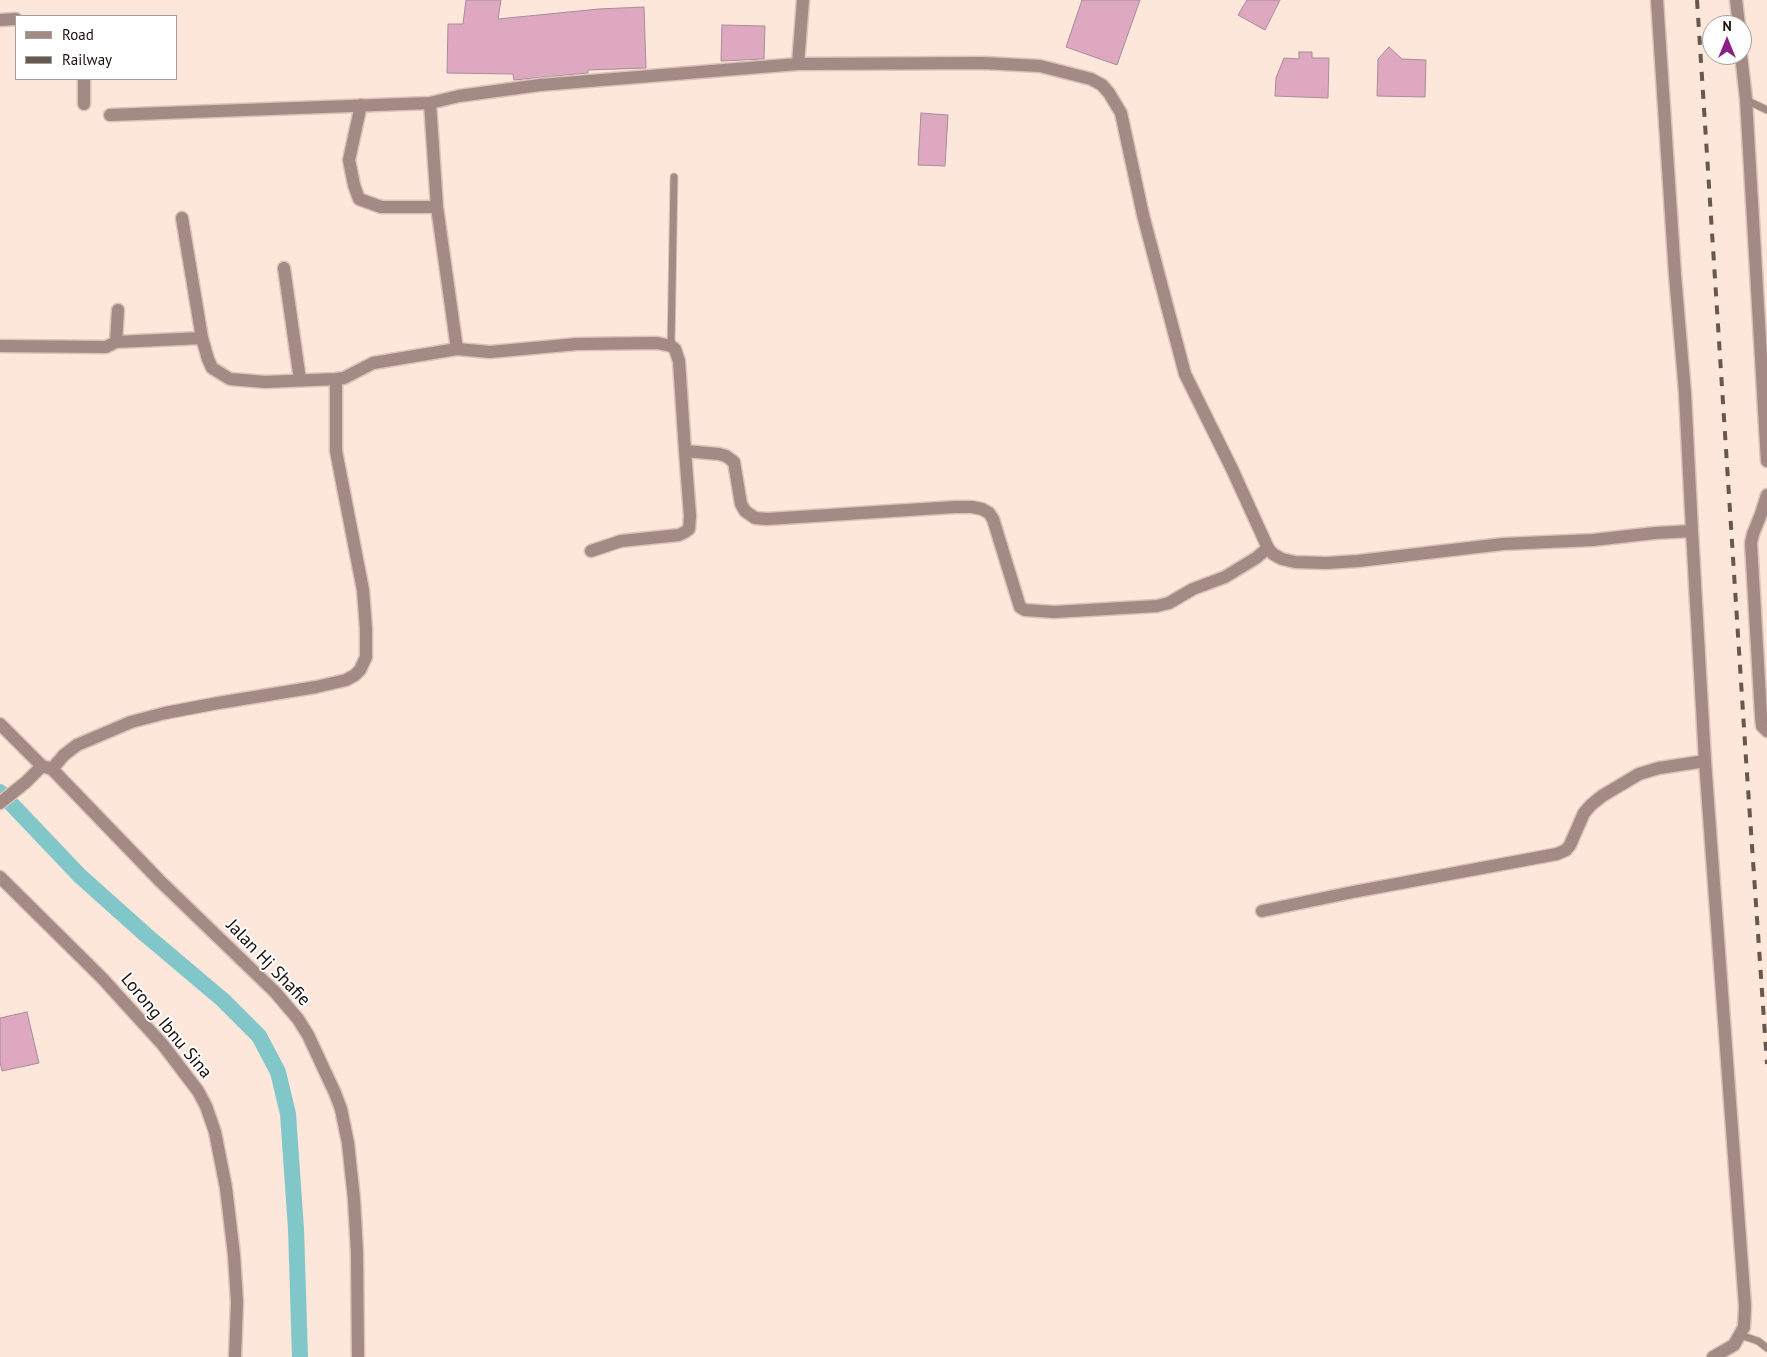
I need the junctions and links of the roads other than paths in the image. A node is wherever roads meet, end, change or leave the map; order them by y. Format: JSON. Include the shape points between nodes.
{"nodes":[{"id":1,"x":803,"y":0,"type":"edge"},
{"id":2,"x":1657,"y":0,"type":"edge"},
{"id":3,"x":1736,"y":0,"type":"edge"},
{"id":4,"x":1738,"y":15,"type":"edge"},
{"id":5,"x":15,"y":19,"type":"edge"},
{"id":6,"x":0,"y":20,"type":"edge"},
{"id":7,"x":798,"y":64,"type":"junction"},
{"id":8,"x":1743,"y":65,"type":"edge"},
{"id":9,"x":84,"y":80,"type":"edge"},
{"id":10,"x":1746,"y":99,"type":"junction"},
{"id":11,"x":430,"y":103,"type":"junction"},
{"id":12,"x":84,"y":104,"type":"dead end"},
{"id":13,"x":361,"y":105,"type":"junction"},
{"id":14,"x":1767,"y":110,"type":"edge"},
{"id":15,"x":110,"y":115,"type":"dead end"},
{"id":16,"x":674,"y":177,"type":"dead end"},
{"id":17,"x":437,"y":208,"type":"junction"},
{"id":18,"x":182,"y":218,"type":"dead end"},
{"id":19,"x":284,"y":268,"type":"dead end"},
{"id":20,"x":118,"y":310,"type":"dead end"},
{"id":21,"x":202,"y":338,"type":"junction"},
{"id":22,"x":116,"y":342,"type":"junction"},
{"id":23,"x":0,"y":346,"type":"edge"},
{"id":24,"x":671,"y":346,"type":"junction"},
{"id":25,"x":457,"y":348,"type":"junction"},
{"id":26,"x":336,"y":379,"type":"junction"},
{"id":27,"x":300,"y":380,"type":"junction"},
{"id":28,"x":685,"y":451,"type":"junction"},
{"id":29,"x":1767,"y":462,"type":"edge"},
{"id":30,"x":1767,"y":495,"type":"edge"},
{"id":31,"x":1692,"y":530,"type":"junction"},
{"id":32,"x":1268,"y":548,"type":"junction"},
{"id":33,"x":591,"y":551,"type":"dead end"},
{"id":34,"x":0,"y":724,"type":"edge"},
{"id":35,"x":1767,"y":731,"type":"edge"},
{"id":36,"x":1705,"y":761,"type":"junction"},
{"id":37,"x":47,"y":767,"type":"junction"},
{"id":38,"x":0,"y":803,"type":"edge"},
{"id":39,"x":0,"y":877,"type":"edge"},
{"id":40,"x":1262,"y":911,"type":"dead end"},
{"id":41,"x":1740,"y":1335,"type":"junction"},
{"id":42,"x":1767,"y":1348,"type":"edge"},
{"id":43,"x":235,"y":1357,"type":"edge"},
{"id":44,"x":358,"y":1357,"type":"edge"},
{"id":45,"x":1713,"y":1357,"type":"edge"}],
"edges":[{"from":1,"to":7,"type":"street"},
{"from":2,"to":31,"type":"street"},
{"from":3,"to":4,"type":"street"},
{"from":5,"to":6,"type":"street"},
{"from":7,"to":11,"type":"street","via":[[540,85]]},
{"from":7,"to":32,"type":"street","via":[[983,63],[1040,66],[1091,78],[1102,85],[1121,113],[1142,215],[1185,374]]},
{"from":8,"to":10,"type":"street"},
{"from":9,"to":12,"type":"street"},
{"from":10,"to":14,"type":"lane"},
{"from":10,"to":29,"type":"street"},
{"from":11,"to":13,"type":"street"},
{"from":11,"to":17,"type":"street"},
{"from":13,"to":15,"type":"street"},
{"from":13,"to":17,"type":"street","via":[[349,160],[359,199],[381,207]]},
{"from":16,"to":24,"type":"lane"},
{"from":17,"to":25,"type":"street"},
{"from":18,"to":21,"type":"street"},
{"from":19,"to":27,"type":"street"},
{"from":20,"to":22,"type":"street"},
{"from":21,"to":22,"type":"street"},
{"from":21,"to":27,"type":"street","via":[[212,368],[230,379]]},
{"from":22,"to":23,"type":"street","via":[[106,347]]},
{"from":24,"to":25,"type":"street","via":[[657,343],[577,344],[490,352]]},
{"from":24,"to":28,"type":"street","via":[[679,361]]},
{"from":25,"to":26,"type":"street","via":[[373,363]]},
{"from":26,"to":27,"type":"street"},
{"from":26,"to":37,"type":"street","via":[[336,451],[363,590],[366,657],[360,670],[346,680],[316,687],[165,713],[131,722],[77,745]]},
{"from":28,"to":32,"type":"street","via":[[719,454],[734,462],[741,504],[755,518],[955,507],[982,509],[997,528],[1020,607],[1034,612],[1142,608],[1169,603],[1193,589],[1225,577]]},
{"from":28,"to":33,"type":"street","via":[[689,529],[679,535],[621,541]]},
{"from":30,"to":35,"type":"street","via":[[1751,543],[1761,716],[1762,726]]},
{"from":31,"to":32,"type":"street","via":[[1593,540],[1503,544],[1326,564],[1282,560]]},
{"from":31,"to":36,"type":"street"},
{"from":34,"to":37,"type":"street","name":"Jalan Hj Shafie"},
{"from":36,"to":40,"type":"street","via":[[1639,774],[1602,796],[1584,813],[1570,845],[1557,854]]},
{"from":36,"to":41,"type":"street","via":[[1744,1280],[1745,1318]]},
{"from":37,"to":38,"type":"street"},
{"from":37,"to":44,"type":"street","name":"Jalan Hj Shafie","via":[[275,992],[313,1043],[341,1109],[351,1161],[357,1253]]},
{"from":39,"to":43,"type":"street","name":"Lorong Ibnu Sina","via":[[102,978],[151,1032],[176,1061],[206,1106],[215,1132],[226,1188],[234,1255],[238,1302]]},
{"from":41,"to":42,"type":"lane"},
{"from":41,"to":45,"type":"street","via":[[1734,1345]]}]}
